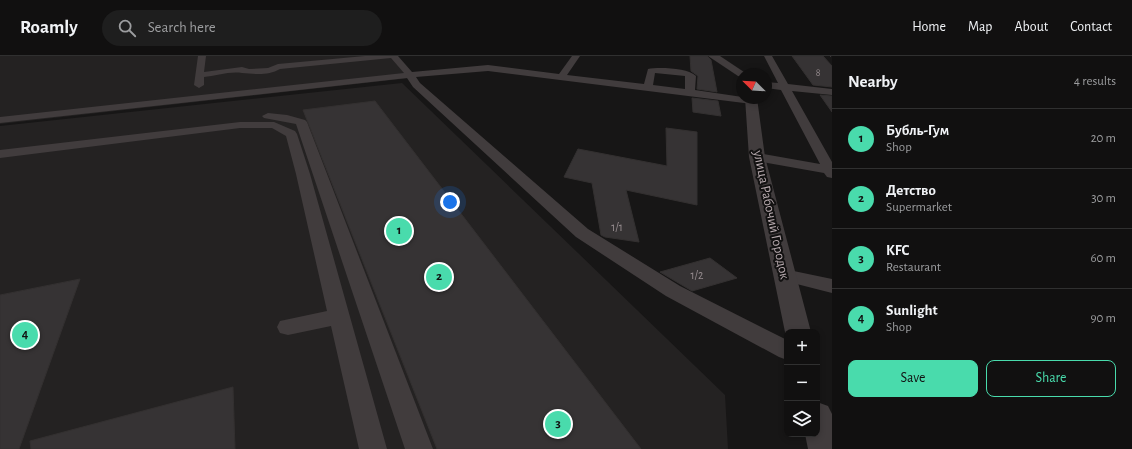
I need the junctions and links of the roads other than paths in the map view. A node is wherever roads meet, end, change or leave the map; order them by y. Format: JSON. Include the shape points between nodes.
{"nodes":[{"id":1,"x":202,"y":56,"type":"edge"},
{"id":2,"x":390,"y":56,"type":"edge"},
{"id":3,"x":394,"y":56,"type":"edge"},
{"id":4,"x":576,"y":56,"type":"edge"},
{"id":5,"x":713,"y":56,"type":"edge"},
{"id":6,"x":768,"y":56,"type":"edge"},
{"id":7,"x":484,"y":60,"type":"dead end"},
{"id":8,"x":476,"y":68,"type":"junction"},
{"id":9,"x":736,"y":70,"type":"edge"},
{"id":10,"x":199,"y":75,"type":"junction"},
{"id":11,"x":410,"y":75,"type":"junction"},
{"id":12,"x":562,"y":76,"type":"junction"},
{"id":13,"x":772,"y":86,"type":"edge"},
{"id":14,"x":648,"y":87,"type":"junction"},
{"id":15,"x":786,"y":87,"type":"junction"},
{"id":16,"x":832,"y":92,"type":"edge"},
{"id":17,"x":690,"y":93,"type":"junction"},
{"id":18,"x":199,"y":98,"type":"junction"},
{"id":19,"x":736,"y":98,"type":"edge"},
{"id":20,"x":752,"y":104,"type":"edge"},
{"id":21,"x":243,"y":118,"type":"dead end"},
{"id":22,"x":286,"y":118,"type":"junction"},
{"id":23,"x":0,"y":120,"type":"edge"},
{"id":24,"x":191,"y":130,"type":"junction"},
{"id":25,"x":0,"y":154,"type":"edge"},
{"id":26,"x":757,"y":157,"type":"junction"},
{"id":27,"x":831,"y":171,"type":"edge"},
{"id":28,"x":784,"y":275,"type":"junction"},
{"id":29,"x":832,"y":286,"type":"edge"},
{"id":30,"x":339,"y":316,"type":"junction"},
{"id":31,"x":288,"y":327,"type":"dead end"},
{"id":32,"x":797,"y":329,"type":"edge"},
{"id":33,"x":784,"y":349,"type":"edge"},
{"id":34,"x":820,"y":428,"type":"edge"},
{"id":35,"x":372,"y":449,"type":"edge"},
{"id":36,"x":419,"y":449,"type":"edge"},
{"id":37,"x":825,"y":449,"type":"edge"}],
"edges":[{"from":1,"to":10,"type":"lane"},
{"from":2,"to":10,"type":"lane","via":[[278,67],[270,71],[242,70]]},
{"from":3,"to":11,"type":"lane"},
{"from":4,"to":12,"type":"lane"},
{"from":5,"to":9,"type":"street"},
{"from":6,"to":15,"type":"lane"},
{"from":7,"to":8,"type":"lane"},
{"from":8,"to":11,"type":"lane"},
{"from":8,"to":12,"type":"lane"},
{"from":10,"to":18,"type":"lane"},
{"from":11,"to":18,"type":"lane"},
{"from":11,"to":33,"type":"lane","via":[[416,85],[582,233],[673,291]]},
{"from":12,"to":14,"type":"lane"},
{"from":13,"to":15,"type":"lane"},
{"from":14,"to":17,"type":"lane"},
{"from":14,"to":17,"type":"lane","via":[[651,71],[661,70],[691,76]]},
{"from":15,"to":16,"type":"lane"},
{"from":15,"to":27,"type":"lane"},
{"from":17,"to":19,"type":"lane"},
{"from":18,"to":23,"type":"lane"},
{"from":20,"to":26,"type":"street","name":"улица Рабочий Городок"},
{"from":21,"to":22,"type":"lane"},
{"from":22,"to":24,"type":"lane"},
{"from":22,"to":36,"type":"lane","via":[[302,122]]},
{"from":24,"to":25,"type":"lane"},
{"from":24,"to":30,"type":"lane","via":[[258,124],[274,125],[291,134]]},
{"from":26,"to":27,"type":"lane"},
{"from":26,"to":28,"type":"street","name":"улица Рабочий Городок"},
{"from":28,"to":29,"type":"lane"},
{"from":28,"to":32,"type":"street","name":"улица Рабочий Городок"},
{"from":30,"to":31,"type":"lane"},
{"from":30,"to":35,"type":"lane"},
{"from":34,"to":37,"type":"street"}]}
